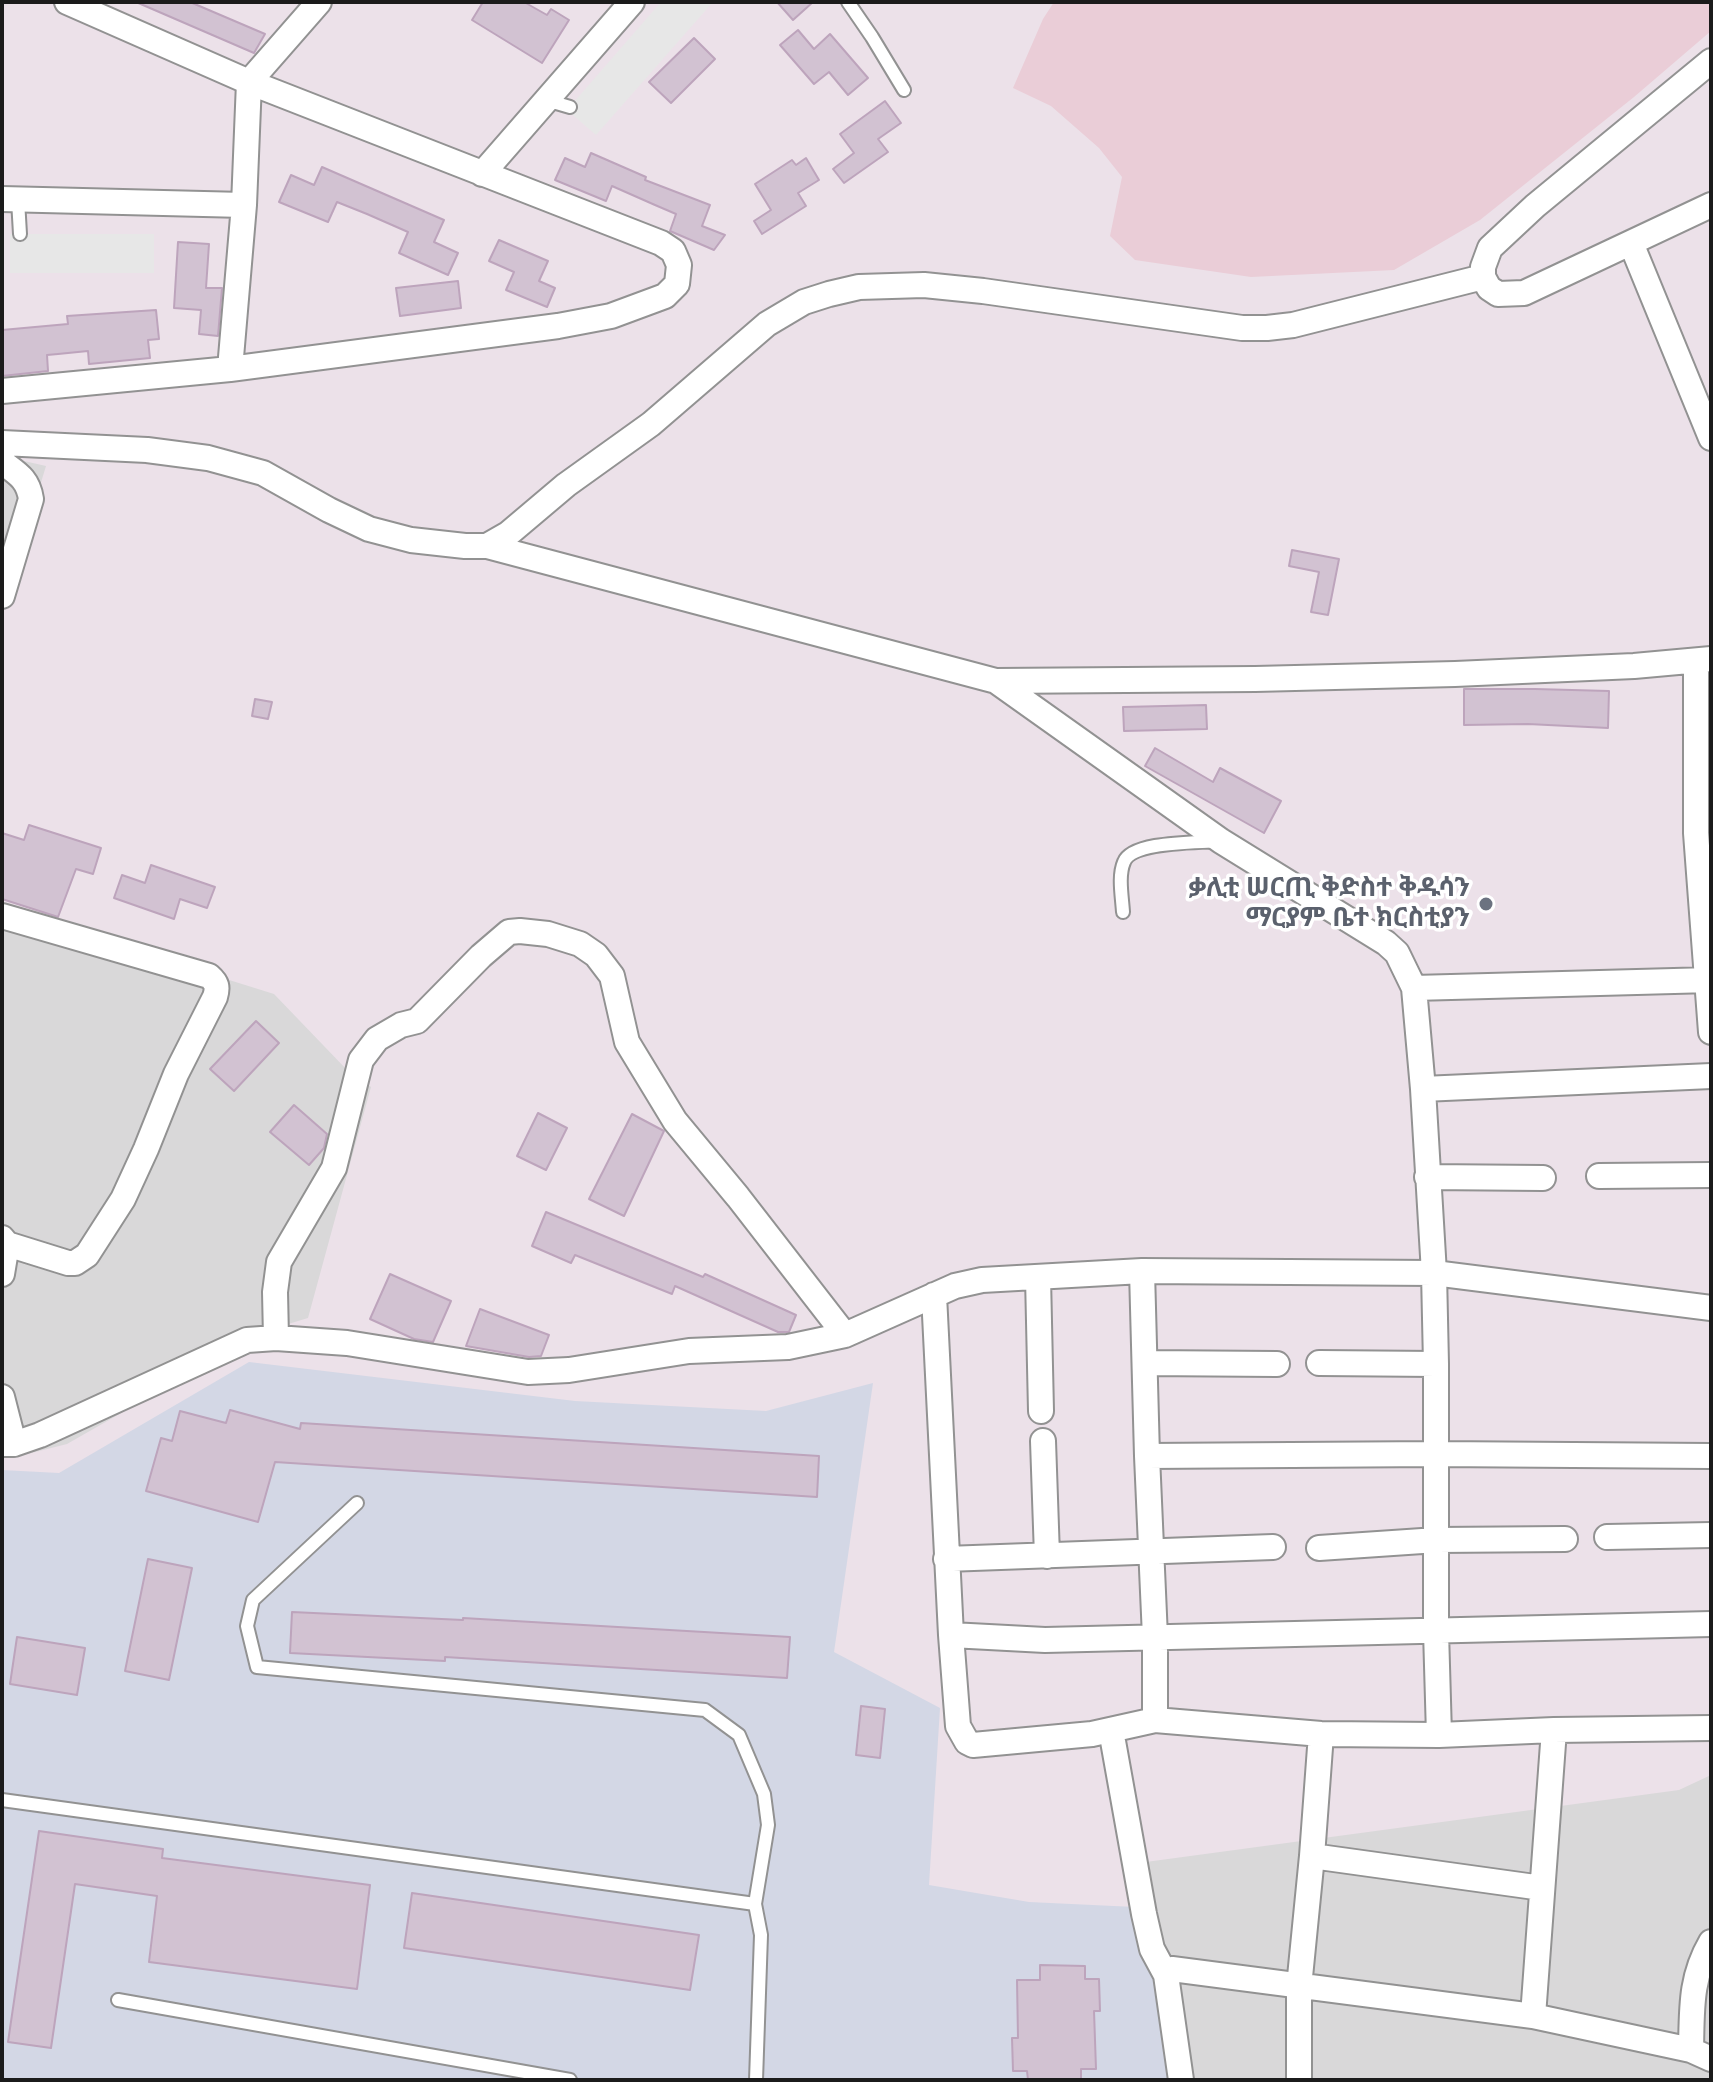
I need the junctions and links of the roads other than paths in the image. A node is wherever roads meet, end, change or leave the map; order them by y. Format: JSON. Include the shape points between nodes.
{"nodes":[{"id":1,"x":67,"y":2,"type":"edge"},
{"id":2,"x":319,"y":2,"type":"edge"},
{"id":3,"x":632,"y":2,"type":"edge"},
{"id":4,"x":848,"y":2,"type":"edge"},
{"id":5,"x":1711,"y":61,"type":"edge"},
{"id":6,"x":249,"y":82,"type":"junction"},
{"id":7,"x":904,"y":90,"type":"dead end"},
{"id":8,"x":482,"y":174,"type":"junction"},
{"id":9,"x":10,"y":199,"type":"edge"},
{"id":10,"x":244,"y":205,"type":"junction"},
{"id":11,"x":1711,"y":205,"type":"edge"},
{"id":12,"x":20,"y":234,"type":"dead end"},
{"id":13,"x":1631,"y":243,"type":"junction"},
{"id":14,"x":1483,"y":277,"type":"junction"},
{"id":15,"x":230,"y":369,"type":"junction"},
{"id":16,"x":2,"y":391,"type":"edge"},
{"id":17,"x":1711,"y":438,"type":"edge"},
{"id":18,"x":2,"y":443,"type":"edge"},
{"id":19,"x":2,"y":462,"type":"edge"},
{"id":20,"x":487,"y":546,"type":"junction"},
{"id":21,"x":2,"y":596,"type":"edge"},
{"id":22,"x":1703,"y":660,"type":"edge"},
{"id":23,"x":996,"y":681,"type":"junction"},
{"id":24,"x":1221,"y":841,"type":"junction"},
{"id":25,"x":1123,"y":912,"type":"dead end"},
{"id":26,"x":2,"y":916,"type":"edge"},
{"id":27,"x":1709,"y":980,"type":"edge"},
{"id":28,"x":1414,"y":988,"type":"junction"},
{"id":29,"x":1711,"y":1032,"type":"edge"},
{"id":30,"x":1711,"y":1076,"type":"edge"},
{"id":31,"x":1423,"y":1089,"type":"junction"},
{"id":32,"x":1711,"y":1175,"type":"edge"},
{"id":33,"x":1599,"y":1176,"type":"dead end"},
{"id":34,"x":1427,"y":1177,"type":"junction"},
{"id":35,"x":1543,"y":1178,"type":"dead end"},
{"id":36,"x":4,"y":1241,"type":"edge"},
{"id":37,"x":1142,"y":1271,"type":"junction"},
{"id":38,"x":1434,"y":1273,"type":"junction"},
{"id":39,"x":2,"y":1274,"type":"edge"},
{"id":40,"x":1038,"y":1277,"type":"junction"},
{"id":41,"x":934,"y":1295,"type":"junction"},
{"id":42,"x":1711,"y":1308,"type":"edge"},
{"id":43,"x":845,"y":1335,"type":"junction"},
{"id":44,"x":276,"y":1338,"type":"junction"},
{"id":45,"x":1145,"y":1363,"type":"junction"},
{"id":46,"x":1319,"y":1363,"type":"dead end"},
{"id":47,"x":1277,"y":1364,"type":"dead end"},
{"id":48,"x":1436,"y":1364,"type":"junction"},
{"id":49,"x":2,"y":1397,"type":"edge"},
{"id":50,"x":1041,"y":1411,"type":"dead end"},
{"id":51,"x":1043,"y":1441,"type":"dead end"},
{"id":52,"x":8,"y":1444,"type":"edge"},
{"id":53,"x":1436,"y":1454,"type":"junction"},
{"id":54,"x":1147,"y":1456,"type":"junction"},
{"id":55,"x":1711,"y":1456,"type":"edge"},
{"id":56,"x":357,"y":1503,"type":"dead end"},
{"id":57,"x":1711,"y":1535,"type":"edge"},
{"id":58,"x":1607,"y":1537,"type":"dead end"},
{"id":59,"x":1565,"y":1539,"type":"dead end"},
{"id":60,"x":1437,"y":1540,"type":"junction"},
{"id":61,"x":1273,"y":1547,"type":"dead end"},
{"id":62,"x":1319,"y":1548,"type":"dead end"},
{"id":63,"x":1152,"y":1551,"type":"junction"},
{"id":64,"x":1047,"y":1556,"type":"junction"},
{"id":65,"x":946,"y":1559,"type":"junction"},
{"id":66,"x":1711,"y":1624,"type":"edge"},
{"id":67,"x":1436,"y":1631,"type":"junction"},
{"id":68,"x":951,"y":1635,"type":"junction"},
{"id":69,"x":1155,"y":1637,"type":"junction"},
{"id":70,"x":1155,"y":1720,"type":"junction"},
{"id":71,"x":1711,"y":1728,"type":"edge"},
{"id":72,"x":1111,"y":1730,"type":"junction"},
{"id":73,"x":1554,"y":1730,"type":"junction"},
{"id":74,"x":1321,"y":1734,"type":"junction"},
{"id":75,"x":1439,"y":1735,"type":"junction"},
{"id":76,"x":2,"y":1800,"type":"edge"},
{"id":77,"x":1312,"y":1856,"type":"junction"},
{"id":78,"x":1542,"y":1888,"type":"junction"},
{"id":79,"x":755,"y":1904,"type":"junction"},
{"id":80,"x":1711,"y":1942,"type":"edge"},
{"id":81,"x":1166,"y":1975,"type":"junction"},
{"id":82,"x":1299,"y":1987,"type":"junction"},
{"id":83,"x":118,"y":2000,"type":"dead end"},
{"id":84,"x":1533,"y":2016,"type":"junction"},
{"id":85,"x":1701,"y":2054,"type":"edge"},
{"id":86,"x":570,"y":2080,"type":"edge"},
{"id":87,"x":756,"y":2080,"type":"edge"},
{"id":88,"x":1181,"y":2080,"type":"edge"},
{"id":89,"x":1299,"y":2080,"type":"edge"}],
"edges":[{"from":1,"to":6,"type":"street"},
{"from":2,"to":6,"type":"street"},
{"from":3,"to":8,"type":"street","via":[[558,103]]},
{"from":4,"to":7,"type":"lane"},
{"from":5,"to":14,"type":"street","via":[[1516,223],[1490,248]]},
{"from":6,"to":8,"type":"street"},
{"from":6,"to":10,"type":"street"},
{"from":8,"to":15,"type":"street","via":[[661,243],[673,251],[679,265],[677,284],[665,296],[611,316]]},
{"from":9,"to":10,"type":"street"},
{"from":9,"to":12,"type":"lane"},
{"from":10,"to":15,"type":"street"},
{"from":11,"to":13,"type":"street"},
{"from":13,"to":14,"type":"street","via":[[1524,293],[1498,294]]},
{"from":13,"to":17,"type":"street"},
{"from":14,"to":20,"type":"street","via":[[1267,328],[924,285],[859,287],[829,294],[767,324],[651,424]]},
{"from":15,"to":16,"type":"street"},
{"from":18,"to":20,"type":"street","via":[[208,458],[263,473],[369,529],[411,540]]},
{"from":19,"to":21,"type":"street","via":[[29,486],[31,499]]},
{"from":20,"to":23,"type":"street"},
{"from":22,"to":23,"type":"street","via":[[1455,674]]},
{"from":22,"to":27,"type":"street","via":[[1696,833]]},
{"from":23,"to":24,"type":"street"},
{"from":24,"to":25,"type":"lane","via":[[1141,848],[1127,855],[1121,876]]},
{"from":24,"to":28,"type":"street","via":[[1386,943],[1397,953]]},
{"from":26,"to":36,"type":"street","via":[[209,976],[217,989],[123,1199],[87,1255],[68,1263]]},
{"from":27,"to":28,"type":"street"},
{"from":27,"to":29,"type":"street"},
{"from":28,"to":31,"type":"street"},
{"from":30,"to":31,"type":"street"},
{"from":31,"to":34,"type":"street"},
{"from":32,"to":33,"type":"street"},
{"from":34,"to":35,"type":"street"},
{"from":34,"to":38,"type":"street"},
{"from":36,"to":39,"type":"street"},
{"from":37,"to":38,"type":"street"},
{"from":37,"to":40,"type":"street"},
{"from":37,"to":45,"type":"street"},
{"from":38,"to":42,"type":"street"},
{"from":38,"to":48,"type":"street"},
{"from":40,"to":41,"type":"street","via":[[982,1280]]},
{"from":40,"to":50,"type":"street"},
{"from":41,"to":43,"type":"street"},
{"from":41,"to":65,"type":"street"},
{"from":43,"to":44,"type":"street","via":[[788,1347],[689,1351],[528,1372],[347,1343]]},
{"from":43,"to":44,"type":"street","via":[[675,1121],[627,1042],[612,976],[596,955],[580,944],[520,931],[509,932],[481,956],[417,1021],[377,1039],[361,1060],[334,1168],[279,1262]]},
{"from":44,"to":52,"type":"street","via":[[247,1340],[40,1435]]},
{"from":45,"to":47,"type":"street"},
{"from":45,"to":54,"type":"street"},
{"from":46,"to":48,"type":"street"},
{"from":48,"to":53,"type":"street"},
{"from":49,"to":52,"type":"street"},
{"from":51,"to":64,"type":"street"},
{"from":53,"to":54,"type":"street"},
{"from":53,"to":55,"type":"street"},
{"from":53,"to":60,"type":"street"},
{"from":54,"to":63,"type":"street"},
{"from":56,"to":79,"type":"lane","via":[[253,1600],[247,1626],[257,1667],[705,1710],[739,1735],[764,1794],[768,1825]]},
{"from":57,"to":58,"type":"street"},
{"from":59,"to":60,"type":"street"},
{"from":60,"to":62,"type":"street"},
{"from":60,"to":67,"type":"street"},
{"from":61,"to":63,"type":"street"},
{"from":63,"to":64,"type":"street"},
{"from":63,"to":69,"type":"street"},
{"from":64,"to":65,"type":"street"},
{"from":65,"to":68,"type":"street"},
{"from":66,"to":67,"type":"street"},
{"from":67,"to":69,"type":"street"},
{"from":67,"to":75,"type":"street"},
{"from":68,"to":69,"type":"street","via":[[1045,1640]]},
{"from":68,"to":72,"type":"street","via":[[958,1726],[967,1742]]},
{"from":69,"to":70,"type":"street"},
{"from":70,"to":72,"type":"street"},
{"from":70,"to":74,"type":"street"},
{"from":71,"to":73,"type":"street"},
{"from":72,"to":81,"type":"street","via":[[1144,1914],[1152,1949]]},
{"from":73,"to":75,"type":"street"},
{"from":73,"to":78,"type":"street"},
{"from":74,"to":75,"type":"street"},
{"from":74,"to":77,"type":"street"},
{"from":76,"to":79,"type":"lane"},
{"from":77,"to":78,"type":"street"},
{"from":77,"to":82,"type":"street"},
{"from":78,"to":84,"type":"street"},
{"from":79,"to":87,"type":"lane","via":[[761,1935]]},
{"from":80,"to":85,"type":"street","via":[[1696,1976]]},
{"from":81,"to":82,"type":"street","via":[[1172,1969]]},
{"from":81,"to":88,"type":"street"},
{"from":82,"to":84,"type":"street"},
{"from":82,"to":89,"type":"street"},
{"from":83,"to":86,"type":"lane"},
{"from":84,"to":85,"type":"street"}]}
